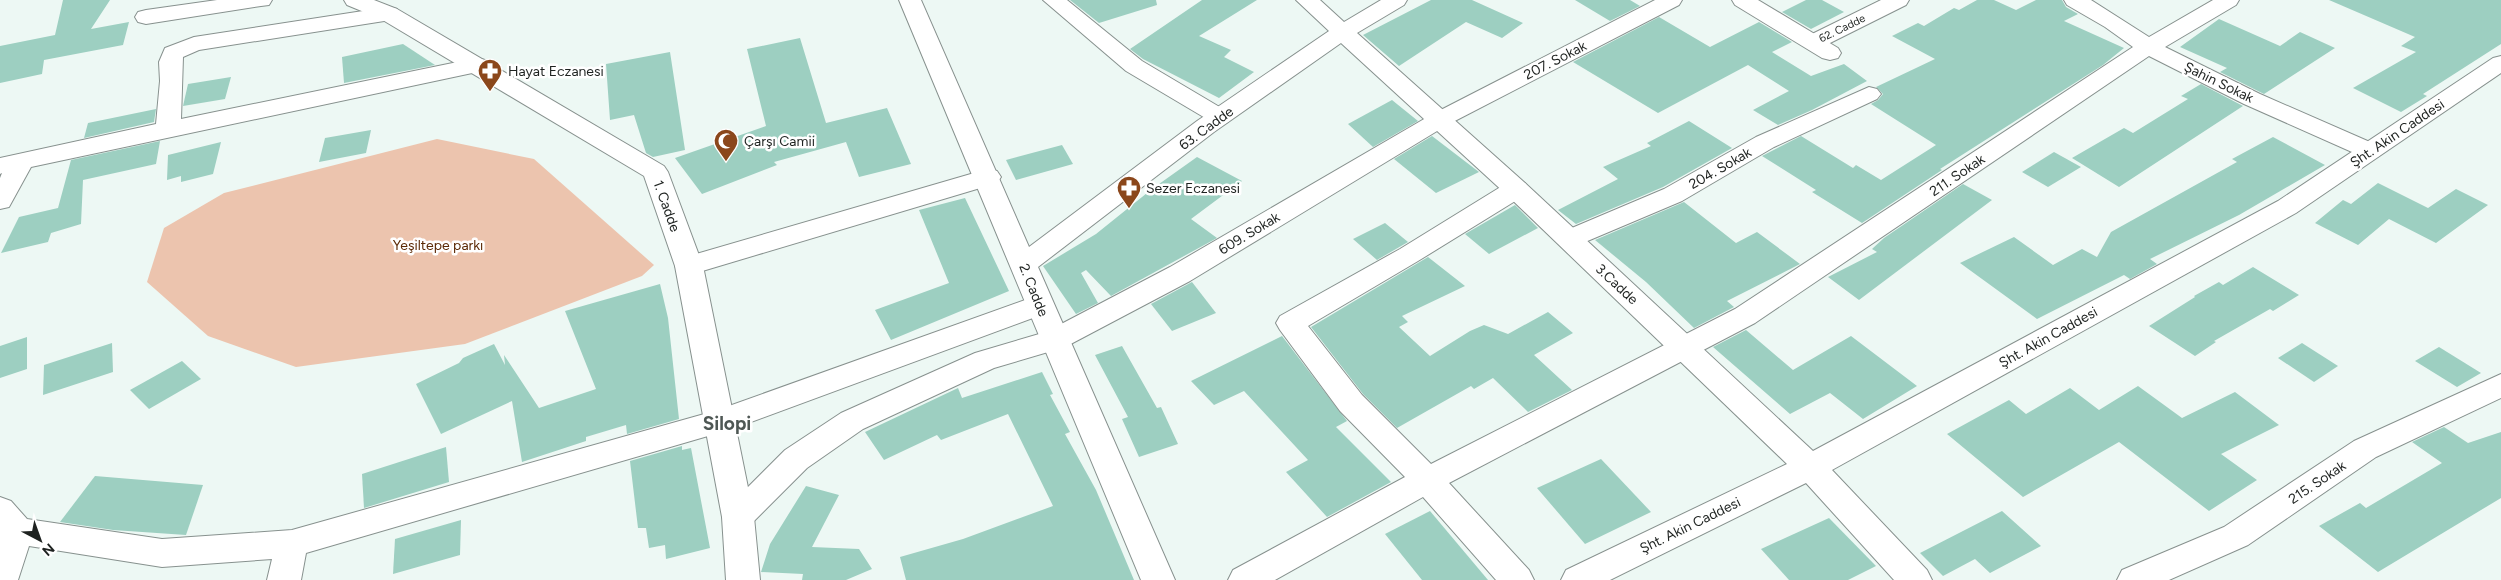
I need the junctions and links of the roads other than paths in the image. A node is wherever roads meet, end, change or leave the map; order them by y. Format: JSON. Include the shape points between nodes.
{"nodes":[{"id":1,"x":261,"y":0,"type":"edge"},
{"id":2,"x":355,"y":0,"type":"edge"},
{"id":3,"x":910,"y":0,"type":"edge"},
{"id":4,"x":1054,"y":0,"type":"edge"},
{"id":5,"x":1307,"y":0,"type":"edge"},
{"id":6,"x":1396,"y":0,"type":"edge"},
{"id":7,"x":1671,"y":0,"type":"edge"},
{"id":8,"x":1742,"y":0,"type":"edge"},
{"id":9,"x":1898,"y":0,"type":"edge"},
{"id":10,"x":2075,"y":0,"type":"edge"},
{"id":11,"x":2228,"y":0,"type":"edge"},
{"id":12,"x":389,"y":14,"type":"junction"},
{"id":13,"x":146,"y":17,"type":"dead end"},
{"id":14,"x":1340,"y":32,"type":"junction"},
{"id":15,"x":2148,"y":47,"type":"junction"},
{"id":16,"x":2501,"y":63,"type":"edge"},
{"id":17,"x":477,"y":64,"type":"junction"},
{"id":18,"x":1869,"y":94,"type":"dead end"},
{"id":19,"x":1220,"y":117,"type":"junction"},
{"id":20,"x":1440,"y":120,"type":"junction"},
{"id":21,"x":168,"y":128,"type":"junction"},
{"id":22,"x":2370,"y":151,"type":"junction"},
{"id":23,"x":11,"y":164,"type":"edge"},
{"id":24,"x":988,"y":177,"type":"junction"},
{"id":25,"x":1516,"y":189,"type":"junction"},
{"id":26,"x":0,"y":201,"type":"edge"},
{"id":27,"x":1569,"y":239,"type":"junction"},
{"id":28,"x":1024,"y":264,"type":"junction"},
{"id":29,"x":689,"y":266,"type":"junction"},
{"id":30,"x":1039,"y":305,"type":"junction"},
{"id":31,"x":1055,"y":340,"type":"junction"},
{"id":32,"x":1684,"y":347,"type":"junction"},
{"id":33,"x":2501,"y":385,"type":"edge"},
{"id":34,"x":721,"y":421,"type":"junction"},
{"id":35,"x":1810,"y":467,"type":"junction"},
{"id":36,"x":1427,"y":480,"type":"junction"},
{"id":37,"x":738,"y":517,"type":"junction"},
{"id":38,"x":9,"y":520,"type":"edge"},
{"id":39,"x":292,"y":544,"type":"junction"},
{"id":40,"x":1,"y":580,"type":"edge"},
{"id":41,"x":284,"y":580,"type":"edge"},
{"id":42,"x":743,"y":580,"type":"edge"},
{"id":43,"x":1158,"y":580,"type":"edge"},
{"id":44,"x":1244,"y":580,"type":"edge"},
{"id":45,"x":1517,"y":580,"type":"edge"},
{"id":46,"x":1578,"y":580,"type":"edge"},
{"id":47,"x":1915,"y":580,"type":"edge"},
{"id":48,"x":2134,"y":580,"type":"edge"}],
"edges":[{"from":1,"to":13,"type":"street"},
{"from":2,"to":12,"type":"street","name":"1. Cadde"},
{"from":3,"to":24,"type":"street","name":"2. Cadde"},
{"from":4,"to":19,"type":"street","via":[[1134,66]]},
{"from":5,"to":14,"type":"street","name":"3.Cadde"},
{"from":6,"to":14,"type":"street","name":"63. Cadde"},
{"from":7,"to":20,"type":"street","name":"207. Sokak"},
{"from":8,"to":9,"type":"street","name":"62. Cadde","via":[[1822,48]]},
{"from":10,"to":15,"type":"street","name":"Şahin Sokak"},
{"from":11,"to":15,"type":"street","name":"211. Sokak"},
{"from":12,"to":17,"type":"street","name":"1. Cadde"},
{"from":12,"to":21,"type":"street","via":[[181,48],[173,53],[170,62],[172,81]]},
{"from":14,"to":19,"type":"street","name":"63. Cadde"},
{"from":14,"to":20,"type":"street","name":"3.Cadde"},
{"from":15,"to":22,"type":"street","name":"Şahin Sokak","via":[[2252,99]]},
{"from":15,"to":32,"type":"street","name":"211. Sokak","via":[[1745,316]]},
{"from":16,"to":22,"type":"street","name":"Şht. Akin Caddesi"},
{"from":17,"to":21,"type":"street"},
{"from":17,"to":29,"type":"street","name":"1. Cadde","via":[[655,172]]},
{"from":18,"to":27,"type":"street","name":"204. Sokak","via":[[1765,142],[1673,195]]},
{"from":19,"to":28,"type":"street","name":"63. Cadde"},
{"from":20,"to":25,"type":"street","name":"3.Cadde"},
{"from":20,"to":31,"type":"street","name":"609. Sokak","via":[[1180,274]]},
{"from":21,"to":23,"type":"street"},
{"from":22,"to":35,"type":"street","name":"Şht. Akin Caddesi","via":[[2287,207]]},
{"from":23,"to":26,"type":"street"},
{"from":24,"to":28,"type":"street","name":"2. Cadde"},
{"from":24,"to":29,"type":"street"},
{"from":25,"to":27,"type":"street","name":"3.Cadde"},
{"from":25,"to":36,"type":"street","via":[[1290,323],[1350,403]]},
{"from":27,"to":32,"type":"street","name":"3.Cadde"},
{"from":28,"to":30,"type":"street","name":"2. Cadde"},
{"from":29,"to":34,"type":"street","name":"1. Cadde"},
{"from":30,"to":31,"type":"street","name":"2. Cadde"},
{"from":30,"to":34,"type":"street"},
{"from":31,"to":37,"type":"street","name":"609. Sokak","via":[[985,360],[852,421],[796,459]]},
{"from":31,"to":43,"type":"street","name":"2. Cadde"},
{"from":32,"to":35,"type":"street","name":"3.Cadde"},
{"from":32,"to":36,"type":"street","name":"211. Sokak"},
{"from":33,"to":48,"type":"street","name":"215. Sokak","via":[[2365,449],[2236,536]]},
{"from":34,"to":37,"type":"street","name":"1. Cadde"},
{"from":34,"to":39,"type":"street"},
{"from":35,"to":46,"type":"street","name":"Şht. Akin Caddesi"},
{"from":35,"to":47,"type":"street","name":"3.Cadde"},
{"from":36,"to":44,"type":"street","name":"211. Sokak"},
{"from":36,"to":45,"type":"street"},
{"from":37,"to":42,"type":"street","name":"1. Cadde"},
{"from":38,"to":39,"type":"street","via":[[162,553]]},
{"from":38,"to":40,"type":"street"},
{"from":39,"to":41,"type":"street"}]}
